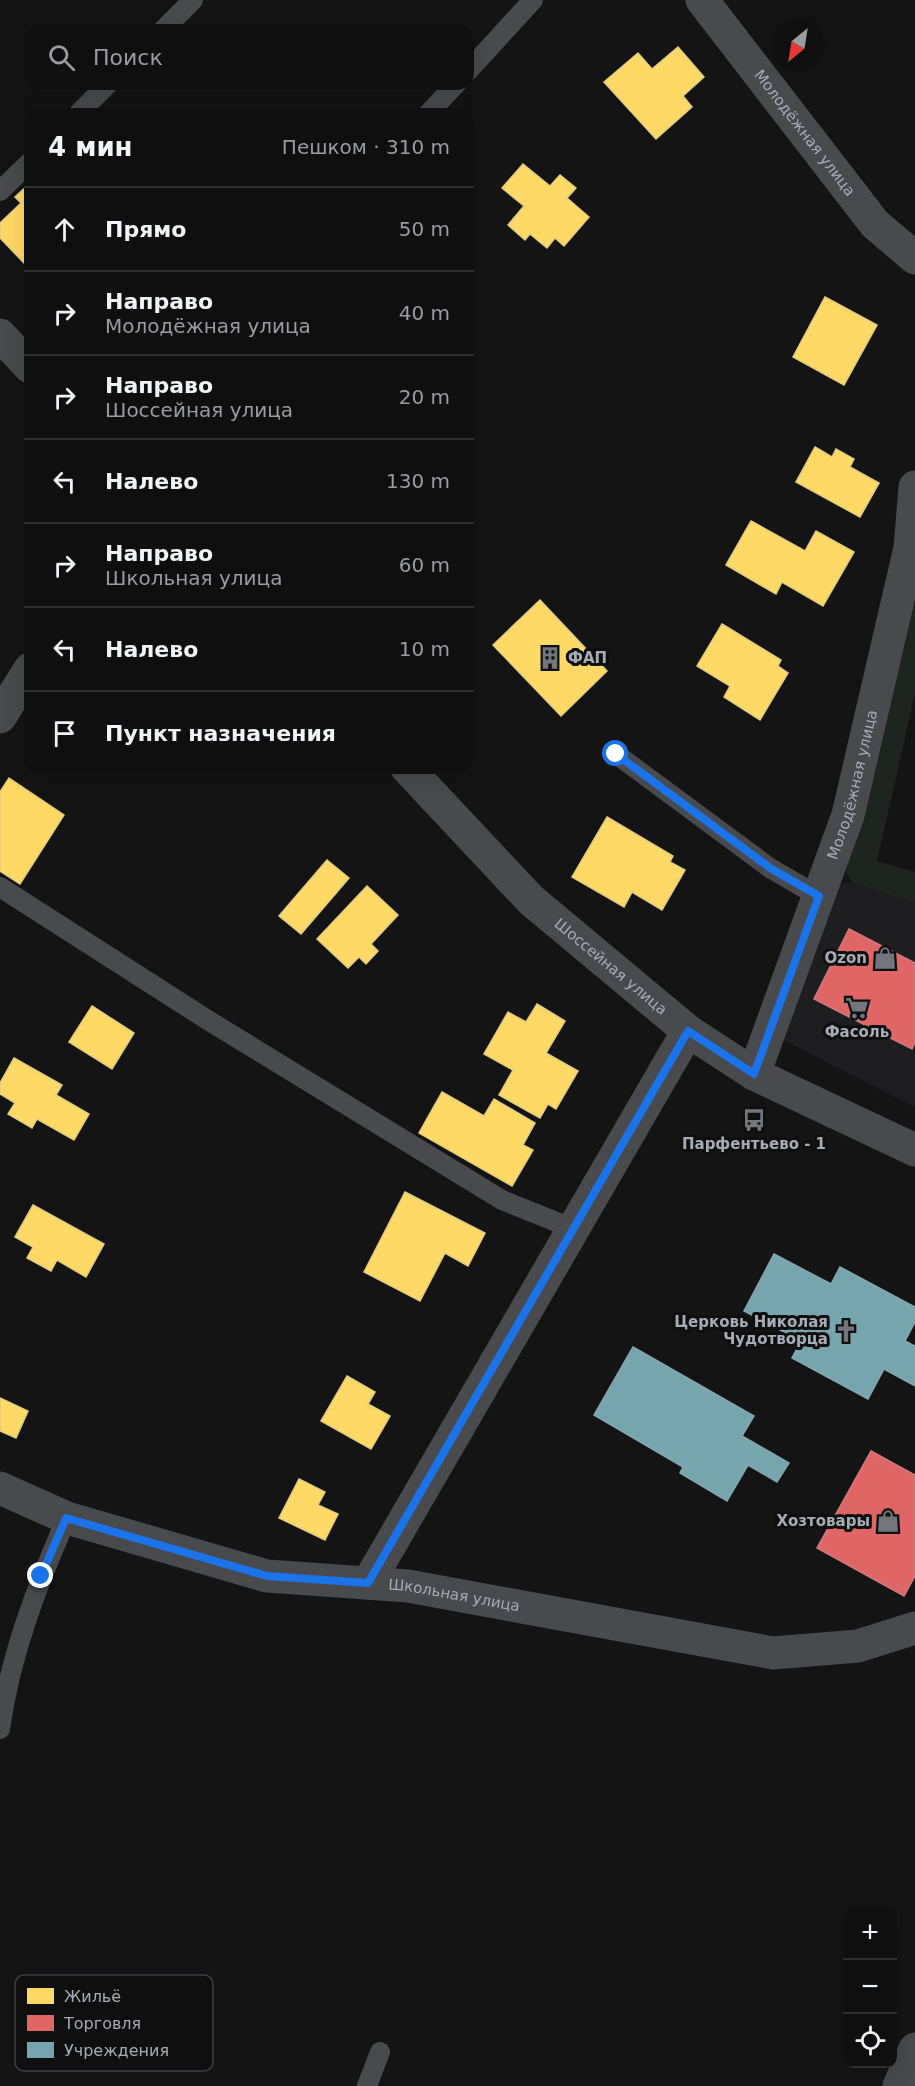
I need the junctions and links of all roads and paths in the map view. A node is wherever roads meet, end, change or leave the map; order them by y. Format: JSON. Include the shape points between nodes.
{"nodes":[{"id":1,"x":193,"y":0,"type":"edge"},
{"id":2,"x":533,"y":0,"type":"edge"},
{"id":3,"x":702,"y":0,"type":"edge"},
{"id":4,"x":169,"y":24,"type":"edge"},
{"id":5,"x":474,"y":64,"type":"edge"},
{"id":6,"x":102,"y":90,"type":"edge"},
{"id":7,"x":450,"y":90,"type":"edge"},
{"id":8,"x":84,"y":108,"type":"edge"},
{"id":9,"x":434,"y":108,"type":"edge"},
{"id":10,"x":24,"y":168,"type":"edge"},
{"id":11,"x":0,"y":191,"type":"edge"},
{"id":12,"x":915,"y":258,"type":"edge"},
{"id":13,"x":0,"y":335,"type":"edge"},
{"id":14,"x":24,"y":361,"type":"edge"},
{"id":15,"x":915,"y":487,"type":"edge"},
{"id":16,"x":24,"y":679,"type":"edge"},
{"id":17,"x":0,"y":717,"type":"edge"},
{"id":18,"x":616,"y":754,"type":"dead end"},
{"id":19,"x":413,"y":774,"type":"edge"},
{"id":20,"x":0,"y":887,"type":"edge"},
{"id":21,"x":819,"y":896,"type":"junction"},
{"id":22,"x":688,"y":1031,"type":"junction"},
{"id":23,"x":754,"y":1074,"type":"junction"},
{"id":24,"x":915,"y":1150,"type":"edge"},
{"id":25,"x":574,"y":1229,"type":"junction"},
{"id":26,"x":0,"y":1488,"type":"edge"},
{"id":27,"x":66,"y":1518,"type":"junction"},
{"id":28,"x":368,"y":1583,"type":"junction"},
{"id":29,"x":915,"y":1628,"type":"edge"},
{"id":30,"x":0,"y":1729,"type":"edge"},
{"id":31,"x":915,"y":2049,"type":"edge"},
{"id":32,"x":380,"y":2052,"type":"dead end"},
{"id":33,"x":367,"y":2086,"type":"edge"},
{"id":34,"x":898,"y":2086,"type":"edge"}],
"edges":[{"from":1,"to":4,"type":"lane"},
{"from":2,"to":5,"type":"lane"},
{"from":3,"to":12,"type":"street","name":"Молодёжная улица","via":[[875,224]]},
{"from":6,"to":8,"type":"lane"},
{"from":7,"to":9,"type":"lane"},
{"from":10,"to":11,"type":"lane"},
{"from":13,"to":14,"type":"street"},
{"from":15,"to":21,"type":"street","name":"Молодёжная улица","via":[[910,548],[848,815]]},
{"from":16,"to":17,"type":"street"},
{"from":18,"to":21,"type":"lane","via":[[770,868]]},
{"from":19,"to":22,"type":"street","name":"Шоссейная улица","via":[[531,900]]},
{"from":20,"to":25,"type":"lane","via":[[502,1200]]},
{"from":21,"to":23,"type":"street","name":"Молодёжная улица"},
{"from":22,"to":23,"type":"street","name":"Шоссейная улица"},
{"from":22,"to":25,"type":"street"},
{"from":23,"to":24,"type":"street","name":"Шоссейная улица"},
{"from":25,"to":28,"type":"street"},
{"from":26,"to":27,"type":"street","name":"Школьная улица"},
{"from":27,"to":28,"type":"street","name":"Школьная улица","via":[[267,1576]]},
{"from":27,"to":30,"type":"lane","via":[[41,1576],[5,1695]]},
{"from":28,"to":29,"type":"street","name":"Школьная улица","via":[[408,1586],[773,1653],[858,1646]]},
{"from":31,"to":34,"type":"main road"},
{"from":32,"to":33,"type":"lane"}]}
